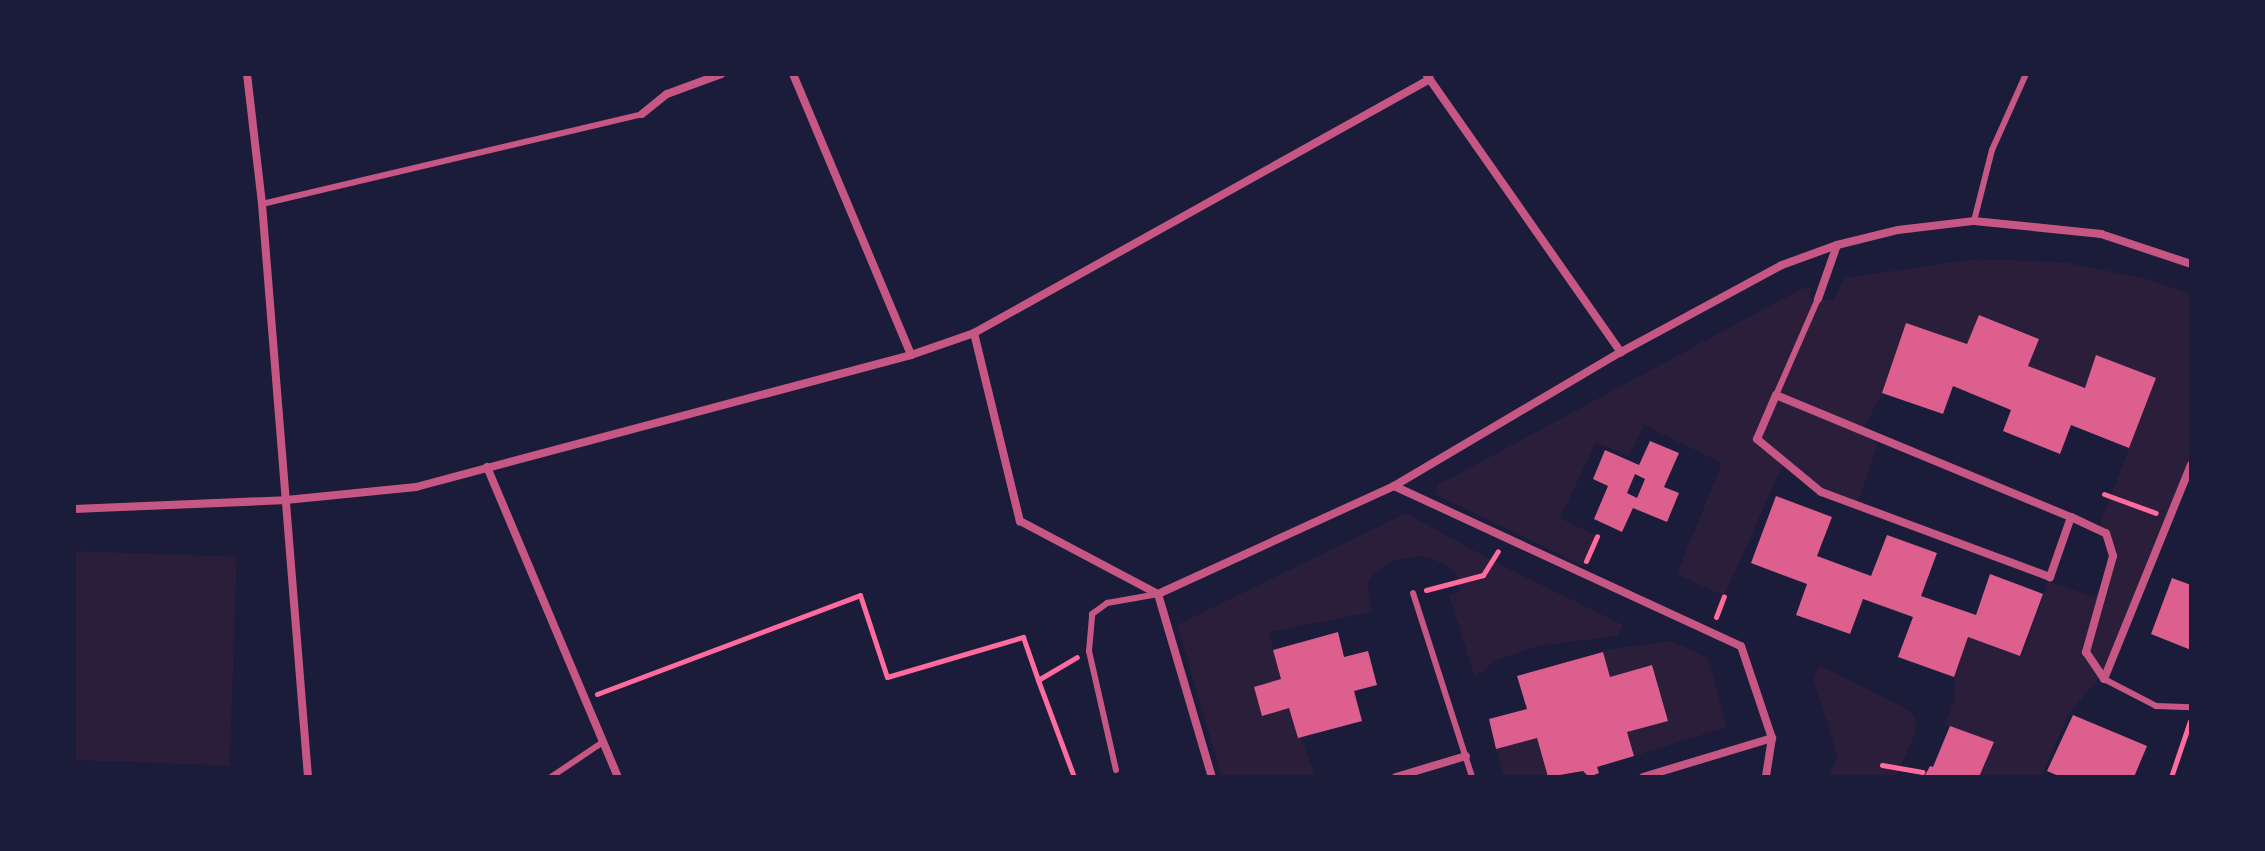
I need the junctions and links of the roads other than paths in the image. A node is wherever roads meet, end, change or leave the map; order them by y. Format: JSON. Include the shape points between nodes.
{"nodes":[{"id":1,"x":247,"y":74,"type":"edge"},
{"id":2,"x":721,"y":74,"type":"edge"},
{"id":3,"x":793,"y":74,"type":"edge"},
{"id":4,"x":2026,"y":74,"type":"edge"},
{"id":5,"x":1428,"y":77,"type":"edge"},
{"id":6,"x":642,"y":114,"type":"joint"},
{"id":7,"x":262,"y":204,"type":"junction"},
{"id":8,"x":1974,"y":221,"type":"junction"},
{"id":9,"x":1837,"y":245,"type":"junction"},
{"id":10,"x":2191,"y":264,"type":"edge"},
{"id":11,"x":1818,"y":299,"type":"joint"},
{"id":12,"x":974,"y":333,"type":"junction"},
{"id":13,"x":1621,"y":352,"type":"junction"},
{"id":14,"x":911,"y":355,"type":"junction"},
{"id":15,"x":1776,"y":395,"type":"junction"},
{"id":16,"x":2191,"y":465,"type":"edge"},
{"id":17,"x":487,"y":467,"type":"junction"},
{"id":18,"x":1394,"y":486,"type":"junction"},
{"id":19,"x":286,"y":500,"type":"junction"},
{"id":20,"x":74,"y":509,"type":"edge"},
{"id":21,"x":2071,"y":517,"type":"junction"},
{"id":22,"x":1413,"y":593,"type":"road end"},
{"id":23,"x":1158,"y":594,"type":"junction"},
{"id":24,"x":2104,"y":679,"type":"junction"},
{"id":25,"x":2191,"y":707,"type":"edge"},
{"id":26,"x":1772,"y":738,"type":"junction"},
{"id":27,"x":603,"y":742,"type":"junction"},
{"id":28,"x":1466,"y":756,"type":"junction"},
{"id":29,"x":1116,"y":770,"type":"dead end"},
{"id":30,"x":308,"y":777,"type":"edge"},
{"id":31,"x":551,"y":777,"type":"edge"},
{"id":32,"x":618,"y":777,"type":"edge"},
{"id":33,"x":1212,"y":777,"type":"edge"},
{"id":34,"x":1396,"y":777,"type":"edge"},
{"id":35,"x":1472,"y":777,"type":"edge"},
{"id":36,"x":1643,"y":777,"type":"edge"},
{"id":37,"x":1766,"y":777,"type":"edge"}],
"edges":[{"from":1,"to":7,"type":"street"},
{"from":2,"to":6,"type":"street","via":[[667,94]]},
{"from":3,"to":14,"type":"street"},
{"from":4,"to":8,"type":"lane","via":[[1992,150]]},
{"from":5,"to":12,"type":"street"},
{"from":5,"to":13,"type":"street"},
{"from":6,"to":7,"type":"lane"},
{"from":7,"to":19,"type":"street"},
{"from":8,"to":9,"type":"street","via":[[1898,230]]},
{"from":8,"to":10,"type":"street","via":[[2101,234]]},
{"from":9,"to":11,"type":"street"},
{"from":9,"to":13,"type":"street","via":[[1782,265]]},
{"from":11,"to":15,"type":"lane"},
{"from":12,"to":14,"type":"street"},
{"from":12,"to":23,"type":"street","via":[[1020,521]]},
{"from":13,"to":18,"type":"street"},
{"from":14,"to":17,"type":"street"},
{"from":15,"to":21,"type":"street"},
{"from":15,"to":21,"type":"street","via":[[1757,439],[1821,492],[2050,577]]},
{"from":16,"to":24,"type":"street"},
{"from":17,"to":19,"type":"street","via":[[416,487]]},
{"from":17,"to":27,"type":"street"},
{"from":18,"to":23,"type":"street"},
{"from":18,"to":26,"type":"street","via":[[1741,646]]},
{"from":19,"to":20,"type":"street"},
{"from":19,"to":30,"type":"street"},
{"from":21,"to":24,"type":"street","via":[[2106,533],[2111,543],[2113,556],[2086,652]]},
{"from":22,"to":28,"type":"lane"},
{"from":23,"to":29,"type":"lane","via":[[1107,603],[1092,614],[1089,651]]},
{"from":23,"to":33,"type":"street"},
{"from":24,"to":25,"type":"lane","via":[[2156,706]]},
{"from":26,"to":36,"type":"street"},
{"from":26,"to":37,"type":"street"},
{"from":27,"to":31,"type":"lane"},
{"from":27,"to":32,"type":"street"},
{"from":28,"to":34,"type":"street"},
{"from":28,"to":35,"type":"lane"}]}
